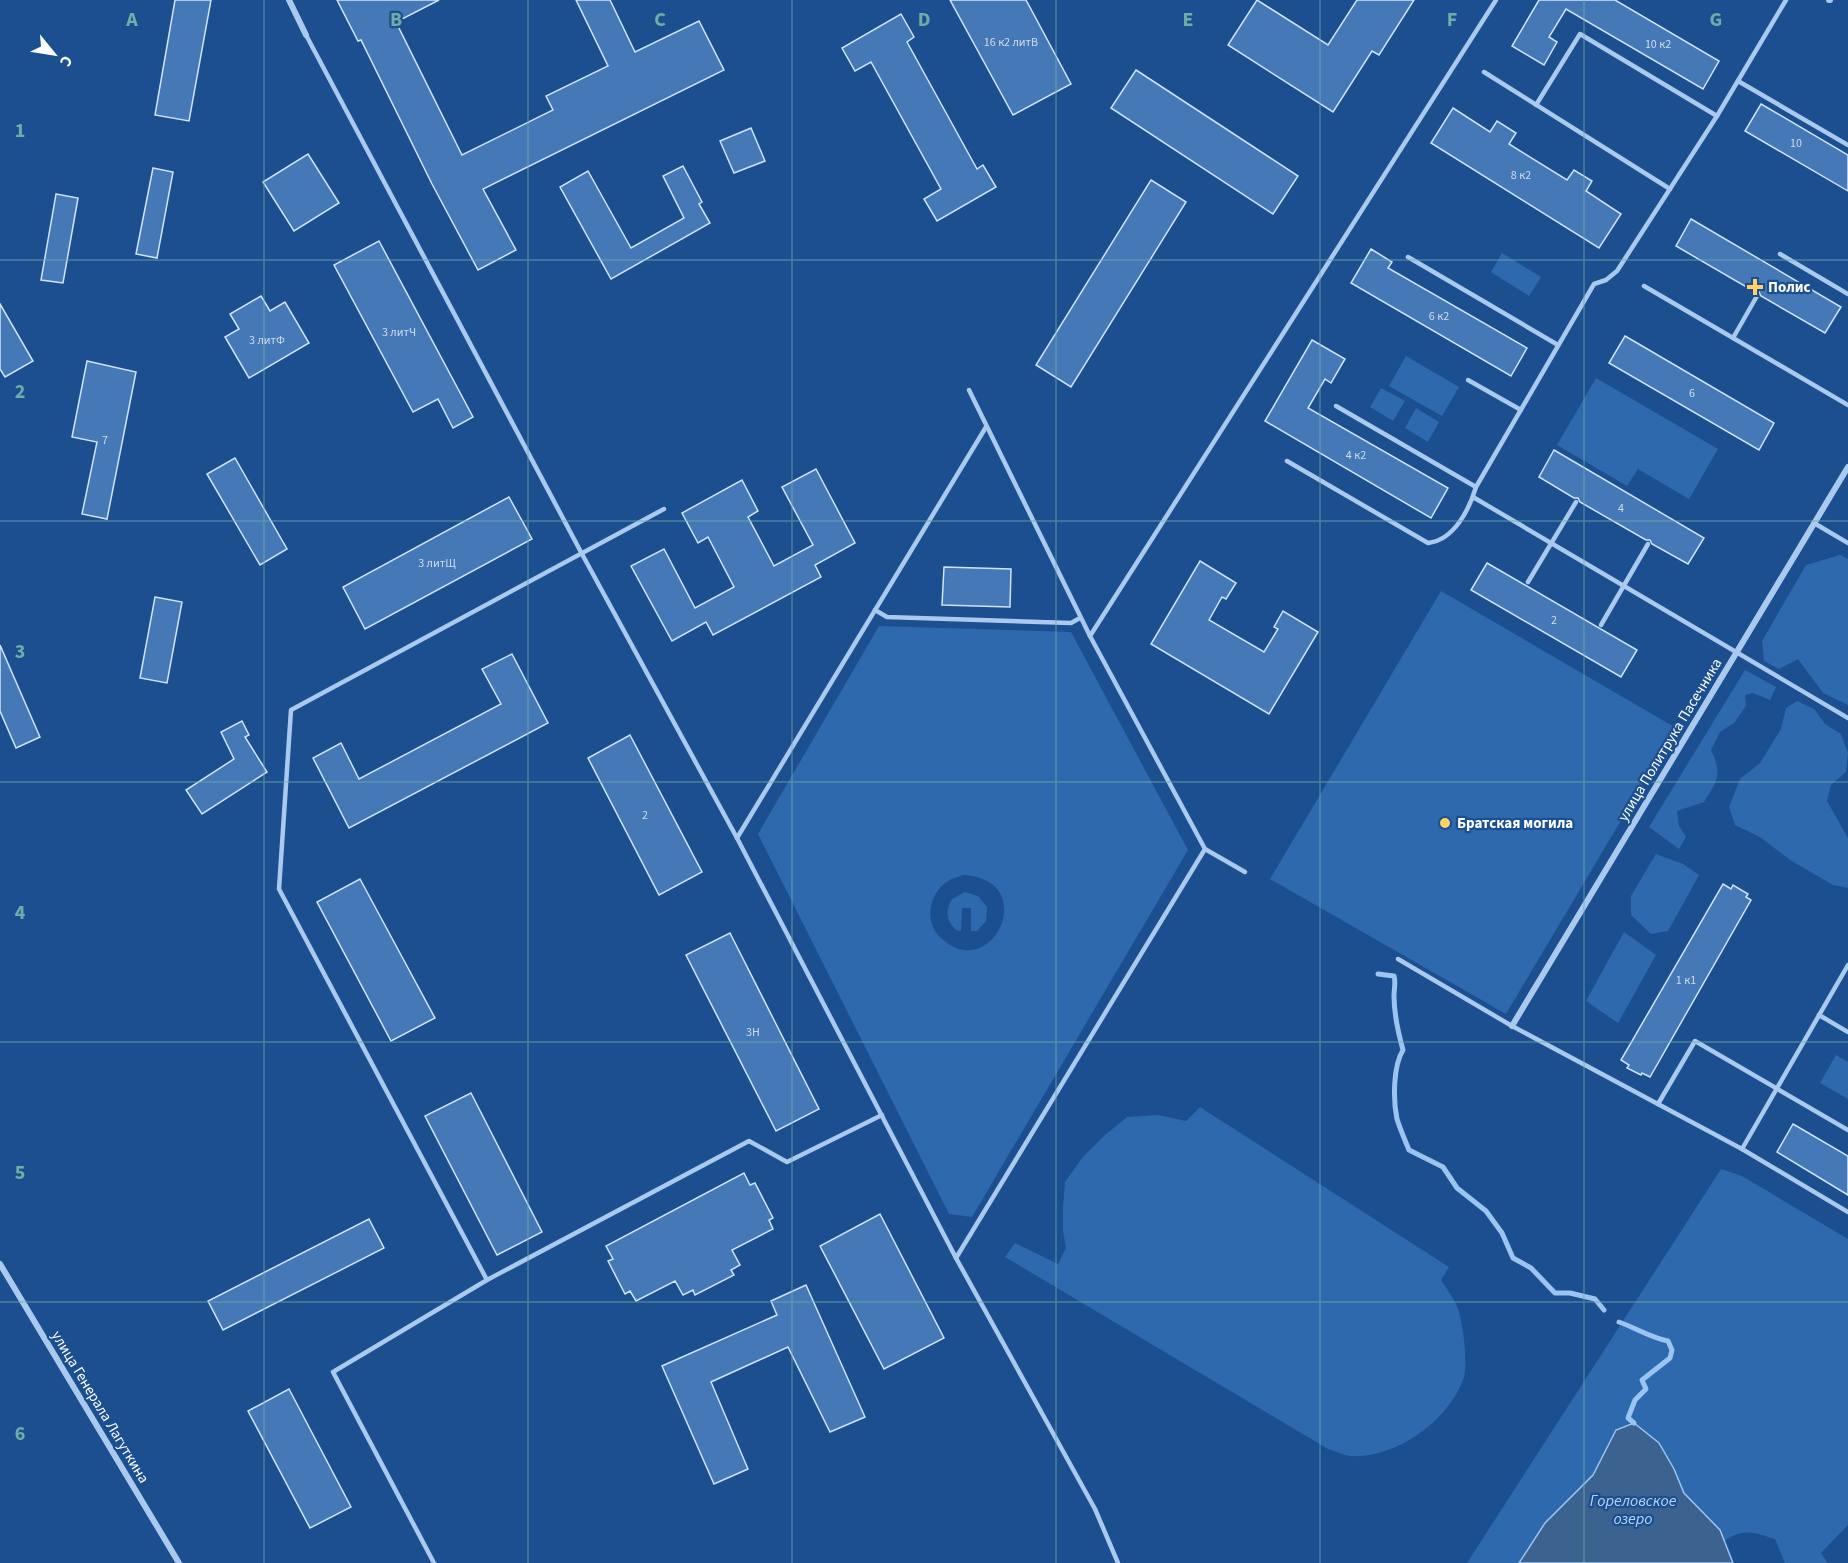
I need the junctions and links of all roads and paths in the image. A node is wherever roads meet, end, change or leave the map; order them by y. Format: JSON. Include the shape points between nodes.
{"nodes":[{"id":1,"x":289,"y":0,"type":"edge"},
{"id":2,"x":1496,"y":0,"type":"edge"},
{"id":3,"x":1786,"y":0,"type":"edge"},
{"id":4,"x":306,"y":35,"type":"joint"},
{"id":5,"x":1484,"y":72,"type":"dead end"},
{"id":6,"x":1738,"y":81,"type":"junction"},
{"id":7,"x":1536,"y":105,"type":"junction"},
{"id":8,"x":1717,"y":116,"type":"junction"},
{"id":9,"x":1848,"y":145,"type":"edge"},
{"id":10,"x":1670,"y":189,"type":"junction"},
{"id":11,"x":1780,"y":254,"type":"dead end"},
{"id":12,"x":1408,"y":257,"type":"dead end"},
{"id":13,"x":1644,"y":286,"type":"dead end"},
{"id":14,"x":1848,"y":294,"type":"edge"},
{"id":15,"x":1757,"y":296,"type":"dead end"},
{"id":16,"x":1733,"y":338,"type":"junction"},
{"id":17,"x":1558,"y":345,"type":"junction"},
{"id":18,"x":1468,"y":380,"type":"dead end"},
{"id":19,"x":969,"y":390,"type":"dead end"},
{"id":20,"x":1848,"y":405,"type":"edge"},
{"id":21,"x":1336,"y":406,"type":"dead end"},
{"id":22,"x":1521,"y":410,"type":"junction"},
{"id":23,"x":986,"y":427,"type":"junction"},
{"id":24,"x":1287,"y":461,"type":"dead end"},
{"id":25,"x":1848,"y":466,"type":"edge"},
{"id":26,"x":1476,"y":487,"type":"junction"},
{"id":27,"x":1473,"y":497,"type":"junction"},
{"id":28,"x":1575,"y":502,"type":"dead end"},
{"id":29,"x":664,"y":509,"type":"dead end"},
{"id":30,"x":1815,"y":524,"type":"junction"},
{"id":31,"x":1551,"y":543,"type":"junction"},
{"id":32,"x":1848,"y":543,"type":"edge"},
{"id":33,"x":1648,"y":544,"type":"dead end"},
{"id":34,"x":582,"y":554,"type":"junction"},
{"id":35,"x":1528,"y":582,"type":"dead end"},
{"id":36,"x":1624,"y":586,"type":"junction"},
{"id":37,"x":875,"y":610,"type":"junction"},
{"id":38,"x":1080,"y":618,"type":"junction"},
{"id":39,"x":1601,"y":625,"type":"dead end"},
{"id":40,"x":1090,"y":636,"type":"junction"},
{"id":41,"x":1737,"y":652,"type":"junction"},
{"id":42,"x":1848,"y":718,"type":"edge"},
{"id":43,"x":737,"y":838,"type":"junction"},
{"id":44,"x":1205,"y":849,"type":"junction"},
{"id":45,"x":1245,"y":872,"type":"dead end"},
{"id":46,"x":1398,"y":959,"type":"dead end"},
{"id":47,"x":1848,"y":965,"type":"edge"},
{"id":48,"x":1819,"y":1015,"type":"junction"},
{"id":49,"x":1512,"y":1026,"type":"junction"},
{"id":50,"x":1848,"y":1032,"type":"edge"},
{"id":51,"x":1777,"y":1088,"type":"junction"},
{"id":52,"x":1658,"y":1104,"type":"junction"},
{"id":53,"x":882,"y":1115,"type":"junction"},
{"id":54,"x":1848,"y":1130,"type":"edge"},
{"id":55,"x":1742,"y":1149,"type":"junction"},
{"id":56,"x":1848,"y":1212,"type":"edge"},
{"id":57,"x":956,"y":1258,"type":"junction"},
{"id":58,"x":0,"y":1264,"type":"edge"},
{"id":59,"x":487,"y":1280,"type":"junction"},
{"id":60,"x":179,"y":1563,"type":"edge"},
{"id":61,"x":434,"y":1563,"type":"edge"},
{"id":62,"x":1118,"y":1563,"type":"edge"}],
"edges":[{"from":1,"to":4,"type":"street"},
{"from":2,"to":40,"type":"lane"},
{"from":3,"to":6,"type":"lane"},
{"from":4,"to":34,"type":"lane"},
{"from":5,"to":7,"type":"lane"},
{"from":6,"to":8,"type":"lane"},
{"from":6,"to":9,"type":"lane"},
{"from":7,"to":8,"type":"lane","via":[[1580,34]]},
{"from":7,"to":10,"type":"lane"},
{"from":8,"to":10,"type":"lane"},
{"from":10,"to":17,"type":"lane","via":[[1617,271],[1594,284]]},
{"from":11,"to":14,"type":"lane"},
{"from":12,"to":17,"type":"lane"},
{"from":13,"to":16,"type":"lane"},
{"from":15,"to":16,"type":"lane"},
{"from":16,"to":20,"type":"lane"},
{"from":17,"to":22,"type":"lane"},
{"from":18,"to":22,"type":"lane"},
{"from":19,"to":23,"type":"lane"},
{"from":21,"to":26,"type":"lane"},
{"from":22,"to":26,"type":"lane"},
{"from":23,"to":37,"type":"lane"},
{"from":23,"to":38,"type":"lane"},
{"from":24,"to":27,"type":"lane","via":[[1428,543],[1440,542],[1449,534]]},
{"from":25,"to":30,"type":"street","name":"улица Политрука Пасечника"},
{"from":26,"to":27,"type":"lane"},
{"from":27,"to":31,"type":"lane"},
{"from":28,"to":31,"type":"lane"},
{"from":29,"to":34,"type":"lane"},
{"from":30,"to":32,"type":"lane"},
{"from":30,"to":41,"type":"street","name":"улица Политрука Пасечника"},
{"from":31,"to":35,"type":"lane"},
{"from":31,"to":36,"type":"lane"},
{"from":33,"to":36,"type":"lane"},
{"from":34,"to":43,"type":"lane"},
{"from":34,"to":59,"type":"lane","via":[[291,710],[279,889]]},
{"from":36,"to":39,"type":"lane"},
{"from":36,"to":41,"type":"lane"},
{"from":37,"to":38,"type":"lane","via":[[887,617],[1071,623]]},
{"from":37,"to":43,"type":"lane"},
{"from":38,"to":40,"type":"lane"},
{"from":40,"to":44,"type":"lane"},
{"from":41,"to":42,"type":"lane"},
{"from":41,"to":49,"type":"street","name":"улица Политрука Пасечника"},
{"from":43,"to":53,"type":"lane"},
{"from":44,"to":45,"type":"lane"},
{"from":44,"to":57,"type":"lane"},
{"from":46,"to":49,"type":"lane"},
{"from":47,"to":48,"type":"lane"},
{"from":48,"to":50,"type":"lane"},
{"from":48,"to":51,"type":"lane"},
{"from":49,"to":52,"type":"lane"},
{"from":51,"to":52,"type":"lane","via":[[1695,1041]]},
{"from":51,"to":54,"type":"lane"},
{"from":51,"to":55,"type":"lane"},
{"from":52,"to":55,"type":"lane"},
{"from":53,"to":57,"type":"lane"},
{"from":53,"to":59,"type":"lane","via":[[787,1161],[749,1142]]},
{"from":55,"to":56,"type":"lane"},
{"from":57,"to":62,"type":"lane","via":[[1095,1509]]},
{"from":58,"to":60,"type":"street","name":"улица Генерала Лагуткина"},
{"from":59,"to":61,"type":"lane","via":[[333,1372]]}]}
